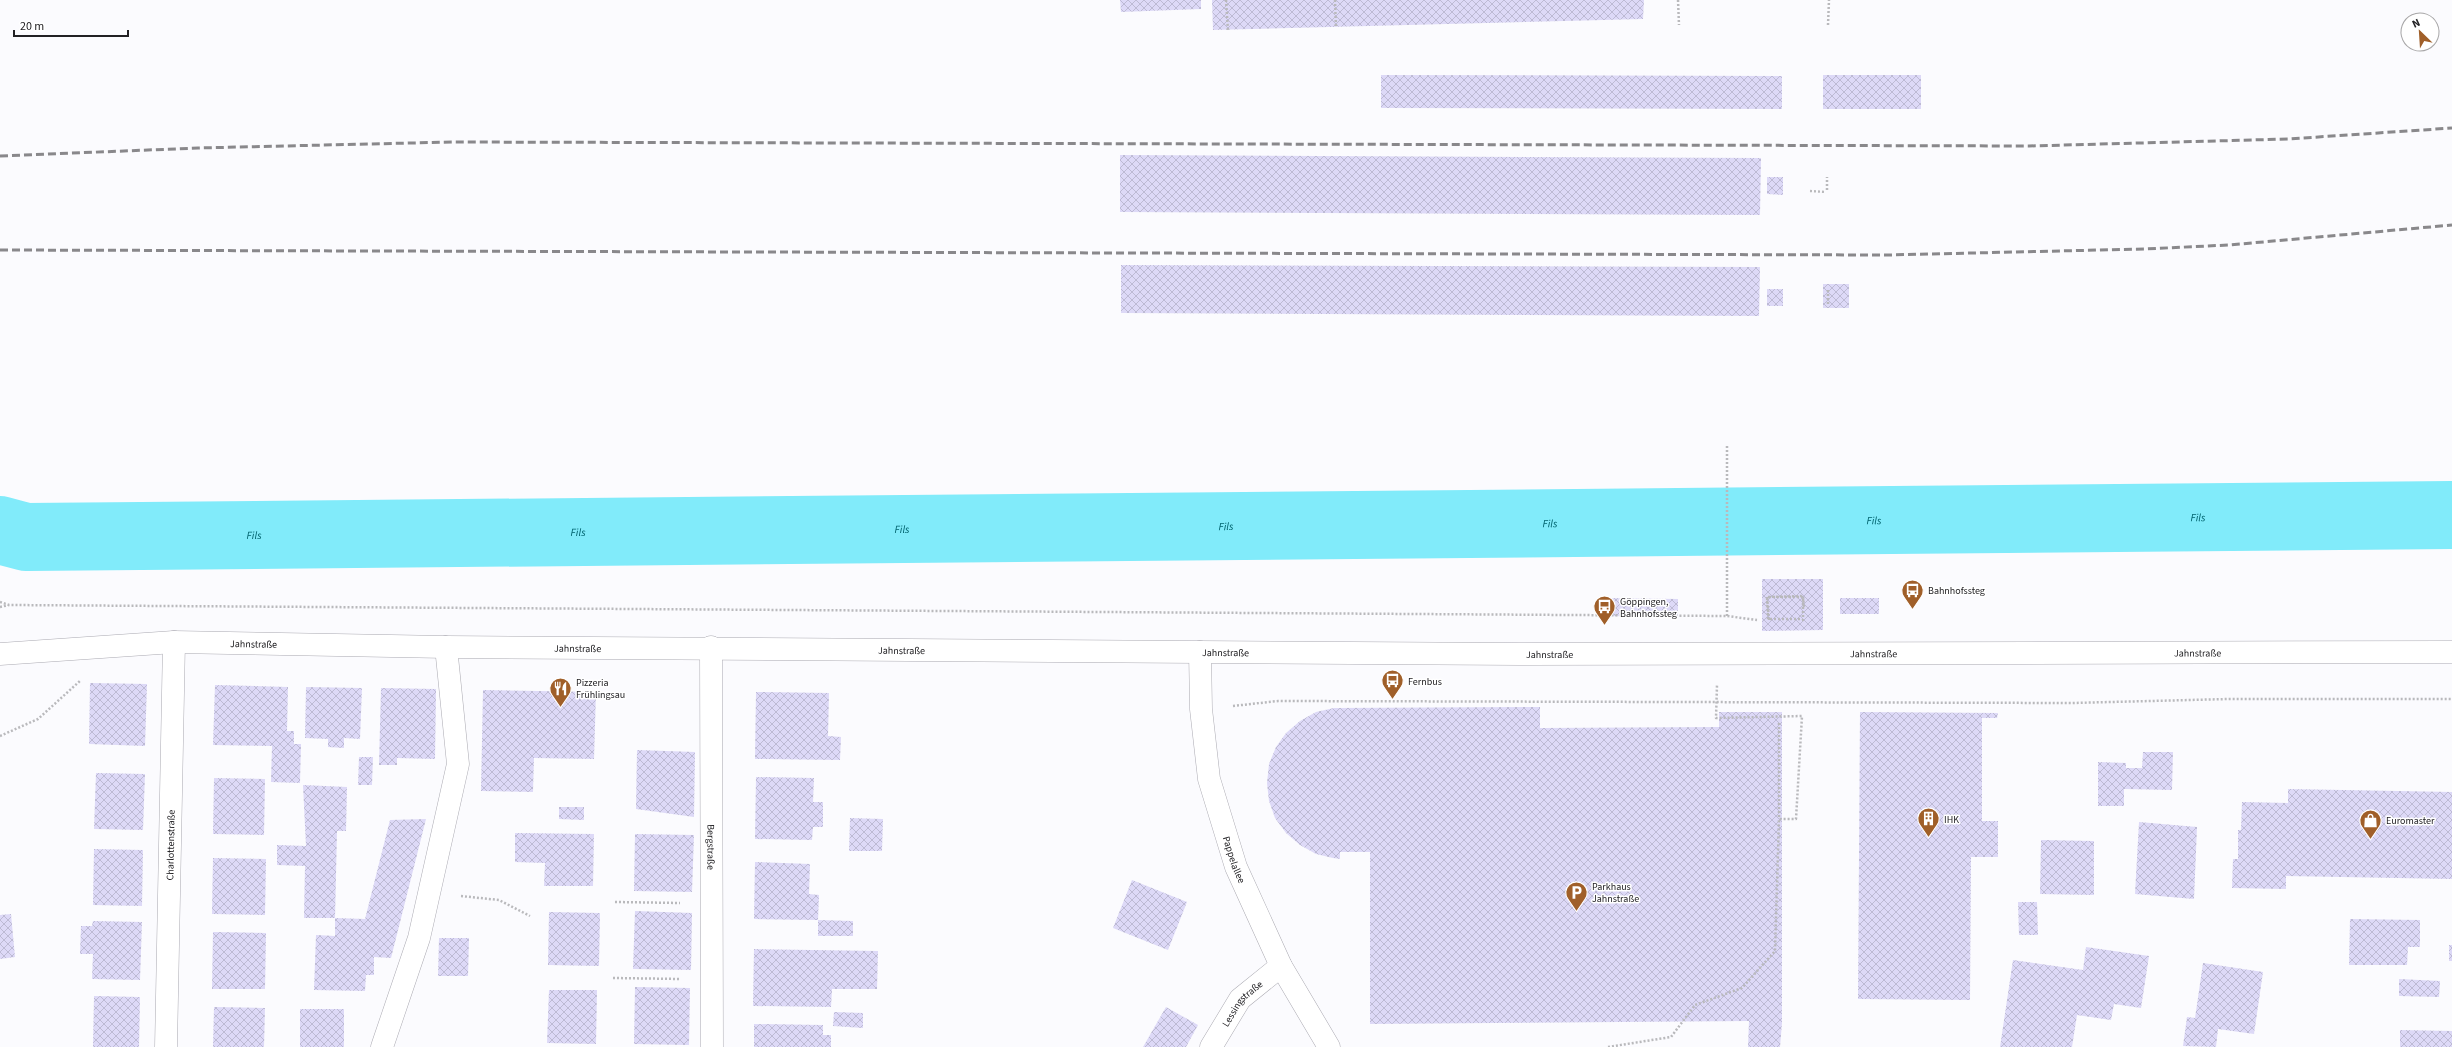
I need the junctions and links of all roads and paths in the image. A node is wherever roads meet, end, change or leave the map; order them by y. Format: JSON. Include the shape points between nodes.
{"nodes":[{"id":1,"x":1226,"y":0,"type":"edge"},
{"id":2,"x":1335,"y":0,"type":"edge"},
{"id":3,"x":1678,"y":0,"type":"edge"},
{"id":4,"x":1829,"y":0,"type":"edge"},
{"id":5,"x":1679,"y":25,"type":"dead end"},
{"id":6,"x":1828,"y":25,"type":"dead end"},
{"id":7,"x":1336,"y":28,"type":"dead end"},
{"id":8,"x":1228,"y":31,"type":"dead end"},
{"id":9,"x":1827,"y":177,"type":"dead end"},
{"id":10,"x":1810,"y":191,"type":"dead end"},
{"id":11,"x":1828,"y":288,"type":"dead end"},
{"id":12,"x":1828,"y":304,"type":"dead end"},
{"id":13,"x":1727,"y":446,"type":"dead end"},
{"id":14,"x":0,"y":602,"type":"edge"},
{"id":15,"x":9,"y":605,"type":"junction"},
{"id":16,"x":0,"y":608,"type":"edge"},
{"id":17,"x":1804,"y":608,"type":"dead end"},
{"id":18,"x":1726,"y":616,"type":"junction"},
{"id":19,"x":1802,"y":619,"type":"dead end"},
{"id":20,"x":1762,"y":621,"type":"dead end"},
{"id":21,"x":174,"y":642,"type":"junction"},
{"id":22,"x":446,"y":647,"type":"junction"},
{"id":23,"x":711,"y":647,"type":"junction"},
{"id":24,"x":1200,"y":652,"type":"junction"},
{"id":25,"x":2452,"y":652,"type":"edge"},
{"id":26,"x":0,"y":654,"type":"edge"},
{"id":27,"x":85,"y":677,"type":"dead end"},
{"id":28,"x":2452,"y":699,"type":"edge"},
{"id":29,"x":1716,"y":702,"type":"junction"},
{"id":30,"x":1201,"y":709,"type":"junction"},
{"id":31,"x":1779,"y":723,"type":"dead end"},
{"id":32,"x":0,"y":736,"type":"edge"},
{"id":33,"x":1779,"y":819,"type":"junction"},
{"id":34,"x":428,"y":896,"type":"junction"},
{"id":35,"x":615,"y":902,"type":"dead end"},
{"id":36,"x":711,"y":904,"type":"junction"},
{"id":37,"x":530,"y":916,"type":"dead end"},
{"id":38,"x":1281,"y":966,"type":"junction"},
{"id":39,"x":614,"y":978,"type":"dead end"},
{"id":40,"x":712,"y":980,"type":"junction"},
{"id":41,"x":166,"y":1047,"type":"edge"},
{"id":42,"x":382,"y":1047,"type":"edge"},
{"id":43,"x":712,"y":1047,"type":"edge"},
{"id":44,"x":1211,"y":1047,"type":"edge"},
{"id":45,"x":1329,"y":1047,"type":"edge"},
{"id":46,"x":1608,"y":1047,"type":"edge"}],
"edges":[{"from":1,"to":8,"type":"path"},
{"from":2,"to":7,"type":"path"},
{"from":3,"to":5,"type":"path"},
{"from":4,"to":6,"type":"path"},
{"from":9,"to":10,"type":"path","via":[[1826,191]]},
{"from":11,"to":12,"type":"path"},
{"from":13,"to":18,"type":"path"},
{"from":14,"to":15,"type":"path"},
{"from":15,"to":16,"type":"path"},
{"from":15,"to":18,"type":"path"},
{"from":17,"to":19,"type":"path","via":[[1804,596],[1767,597],[1767,620],[1803,620],[1803,597],[1767,597],[1768,619]]},
{"from":18,"to":20,"type":"path"},
{"from":21,"to":22,"type":"main road","name":"Jahnstraße"},
{"from":21,"to":26,"type":"main road","name":"Jahnstraße"},
{"from":21,"to":41,"type":"main road","name":"Charlottenstraße"},
{"from":22,"to":23,"type":"main road","name":"Jahnstraße"},
{"from":22,"to":34,"type":"main road","via":[[458,764]]},
{"from":23,"to":24,"type":"main road","name":"Jahnstraße"},
{"from":23,"to":36,"type":"main road","name":"Bergstraße"},
{"from":24,"to":25,"type":"main road","name":"Jahnstraße"},
{"from":24,"to":30,"type":"main road","name":"Pappelallee"},
{"from":27,"to":32,"type":"path","via":[[38,719]]},
{"from":28,"to":29,"type":"path","via":[[2229,699],[2072,703]]},
{"from":29,"to":30,"type":"path","via":[[1278,701]]},
{"from":29,"to":33,"type":"path","via":[[1716,718],[1802,716],[1796,819]]},
{"from":30,"to":38,"type":"main road","name":"Pappelallee","via":[[1209,779],[1236,867]]},
{"from":31,"to":33,"type":"path"},
{"from":33,"to":46,"type":"path","via":[[1775,951],[1742,988],[1695,1005],[1671,1037]]},
{"from":34,"to":37,"type":"path","via":[[476,896],[500,900]]},
{"from":34,"to":42,"type":"main road","via":[[419,938]]},
{"from":35,"to":36,"type":"path"},
{"from":36,"to":40,"type":"main road","name":"Bergstraße"},
{"from":38,"to":44,"type":"main road","name":"Lessingstraße","via":[[1240,999]]},
{"from":38,"to":45,"type":"main road","name":"Pappelallee"},
{"from":39,"to":40,"type":"path"},
{"from":40,"to":43,"type":"main road","name":"Bergstraße"}]}
